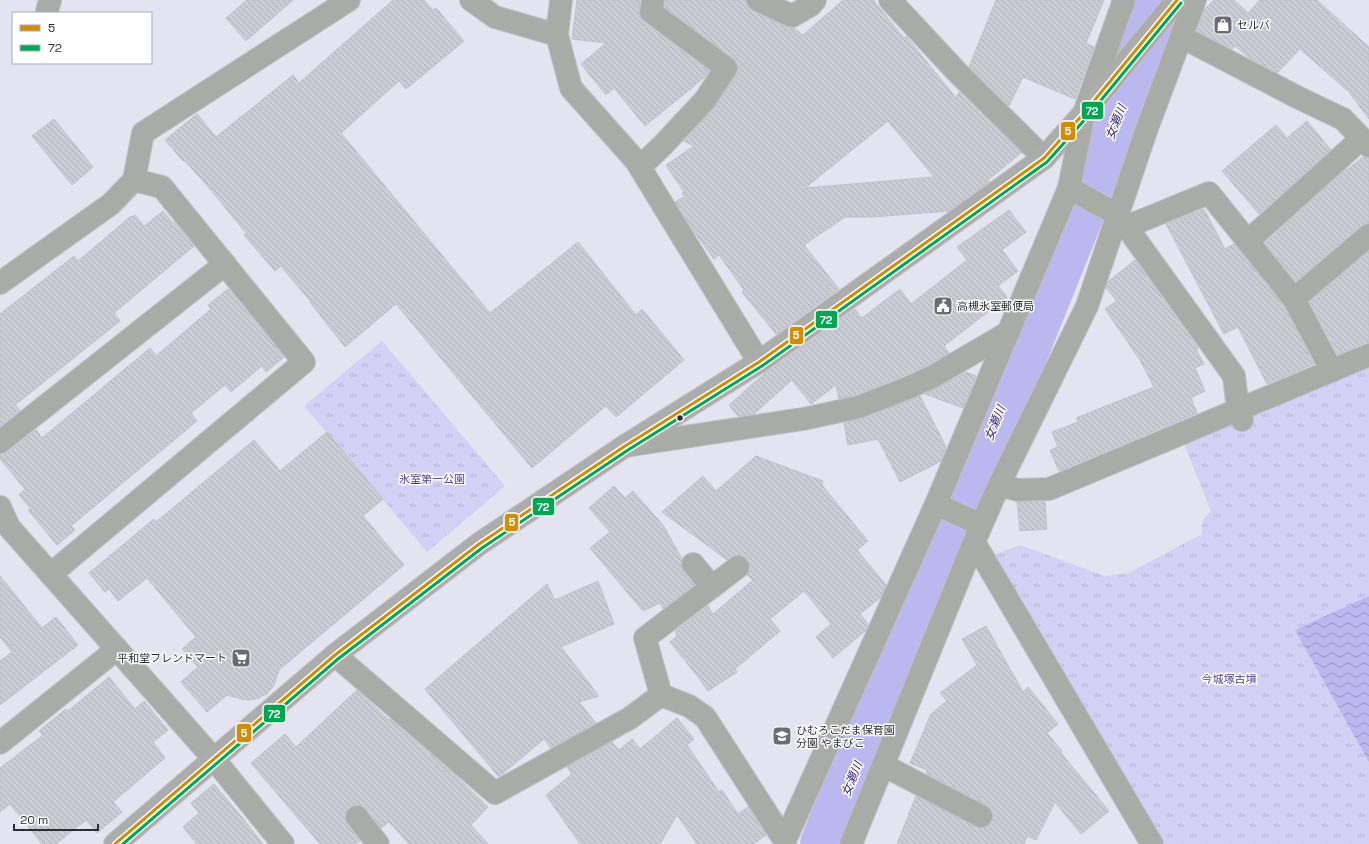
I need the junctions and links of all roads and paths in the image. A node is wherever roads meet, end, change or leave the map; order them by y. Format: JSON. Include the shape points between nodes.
{"nodes":[{"id":1,"x":349,"y":0,"type":"edge"},
{"id":2,"x":471,"y":0,"type":"edge"},
{"id":3,"x":562,"y":0,"type":"edge"},
{"id":4,"x":653,"y":0,"type":"edge"},
{"id":5,"x":758,"y":0,"type":"edge"},
{"id":6,"x":815,"y":0,"type":"edge"},
{"id":7,"x":890,"y":0,"type":"edge"},
{"id":8,"x":1124,"y":0,"type":"edge"},
{"id":9,"x":1177,"y":0,"type":"edge"},
{"id":10,"x":1195,"y":0,"type":"edge"},
{"id":11,"x":557,"y":35,"type":"junction"},
{"id":12,"x":1182,"y":37,"type":"junction"},
{"id":13,"x":1084,"y":113,"type":"junction"},
{"id":14,"x":1365,"y":143,"type":"edge"},
{"id":15,"x":1044,"y":158,"type":"junction"},
{"id":16,"x":640,"y":167,"type":"junction"},
{"id":17,"x":134,"y":180,"type":"junction"},
{"id":18,"x":1069,"y":188,"type":"junction"},
{"id":19,"x":1118,"y":218,"type":"junction"},
{"id":20,"x":1369,"y":235,"type":"edge"},
{"id":21,"x":1248,"y":241,"type":"junction"},
{"id":22,"x":225,"y":264,"type":"junction"},
{"id":23,"x":0,"y":284,"type":"edge"},
{"id":24,"x":1294,"y":299,"type":"junction"},
{"id":25,"x":1009,"y":332,"type":"junction"},
{"id":26,"x":1369,"y":355,"type":"edge"},
{"id":27,"x":758,"y":362,"type":"junction"},
{"id":28,"x":1332,"y":371,"type":"junction"},
{"id":29,"x":1240,"y":415,"type":"junction"},
{"id":30,"x":0,"y":442,"type":"edge"},
{"id":31,"x":625,"y":446,"type":"junction"},
{"id":32,"x":999,"y":485,"type":"junction"},
{"id":33,"x":936,"y":504,"type":"junction"},
{"id":34,"x":3,"y":524,"type":"edge"},
{"id":35,"x":978,"y":534,"type":"junction"},
{"id":36,"x":693,"y":564,"type":"dead end"},
{"id":37,"x":738,"y":567,"type":"dead end"},
{"id":38,"x":51,"y":574,"type":"junction"},
{"id":39,"x":712,"y":587,"type":"junction"},
{"id":40,"x":117,"y":649,"type":"junction"},
{"id":41,"x":335,"y":655,"type":"junction"},
{"id":42,"x":661,"y":695,"type":"junction"},
{"id":43,"x":0,"y":743,"type":"edge"},
{"id":44,"x":213,"y":758,"type":"junction"},
{"id":45,"x":883,"y":765,"type":"junction"},
{"id":46,"x":982,"y":816,"type":"dead end"},
{"id":47,"x":357,"y":817,"type":"dead end"},
{"id":48,"x":785,"y":841,"type":"edge"},
{"id":49,"x":115,"y":844,"type":"edge"},
{"id":50,"x":283,"y":844,"type":"edge"},
{"id":51,"x":378,"y":844,"type":"edge"},
{"id":52,"x":851,"y":844,"type":"edge"},
{"id":53,"x":1152,"y":844,"type":"edge"}],
"edges":[{"from":1,"to":17,"type":"street","via":[[143,133]]},
{"from":2,"to":11,"type":"street","via":[[494,17]]},
{"from":3,"to":11,"type":"street"},
{"from":4,"to":16,"type":"street","via":[[651,12],[726,68],[705,100]]},
{"from":5,"to":6,"type":"street","via":[[792,16]]},
{"from":7,"to":15,"type":"street","via":[[956,71]]},
{"from":8,"to":13,"type":"street"},
{"from":9,"to":13,"type":"main road"},
{"from":10,"to":12,"type":"street"},
{"from":11,"to":16,"type":"street","via":[[571,88]]},
{"from":12,"to":14,"type":"street","via":[[1343,119]]},
{"from":12,"to":19,"type":"street","via":[[1146,131]]},
{"from":13,"to":15,"type":"main road"},
{"from":13,"to":18,"type":"street"},
{"from":14,"to":21,"type":"street"},
{"from":15,"to":27,"type":"main road"},
{"from":16,"to":27,"type":"street"},
{"from":17,"to":22,"type":"street","via":[[162,187]]},
{"from":17,"to":23,"type":"street","via":[[110,204]]},
{"from":18,"to":19,"type":"street"},
{"from":18,"to":25,"type":"street"},
{"from":19,"to":21,"type":"street","via":[[1209,193]]},
{"from":19,"to":29,"type":"street","via":[[1234,376]]},
{"from":19,"to":32,"type":"street","via":[[1087,306]]},
{"from":20,"to":24,"type":"street"},
{"from":21,"to":24,"type":"street"},
{"from":22,"to":30,"type":"street"},
{"from":22,"to":38,"type":"street","via":[[304,362]]},
{"from":24,"to":28,"type":"street"},
{"from":25,"to":31,"type":"street","via":[[934,376],[859,407],[803,419]]},
{"from":25,"to":33,"type":"street"},
{"from":26,"to":28,"type":"street"},
{"from":27,"to":31,"type":"main road"},
{"from":28,"to":29,"type":"street"},
{"from":29,"to":32,"type":"street","via":[[1049,489],[1018,490]]},
{"from":31,"to":41,"type":"main road","via":[[479,544]]},
{"from":32,"to":35,"type":"street"},
{"from":33,"to":35,"type":"street"},
{"from":33,"to":48,"type":"street"},
{"from":34,"to":38,"type":"street"},
{"from":35,"to":45,"type":"street"},
{"from":35,"to":53,"type":"street"},
{"from":36,"to":39,"type":"street"},
{"from":37,"to":39,"type":"street"},
{"from":38,"to":40,"type":"street"},
{"from":39,"to":42,"type":"street","via":[[645,638]]},
{"from":40,"to":43,"type":"street"},
{"from":40,"to":44,"type":"street"},
{"from":41,"to":42,"type":"street","via":[[495,793],[630,718]]},
{"from":41,"to":44,"type":"main road"},
{"from":42,"to":48,"type":"street","via":[[689,706],[705,717]]},
{"from":44,"to":49,"type":"main road"},
{"from":44,"to":50,"type":"street"},
{"from":45,"to":46,"type":"street"},
{"from":45,"to":52,"type":"street"},
{"from":47,"to":51,"type":"street"}]}
